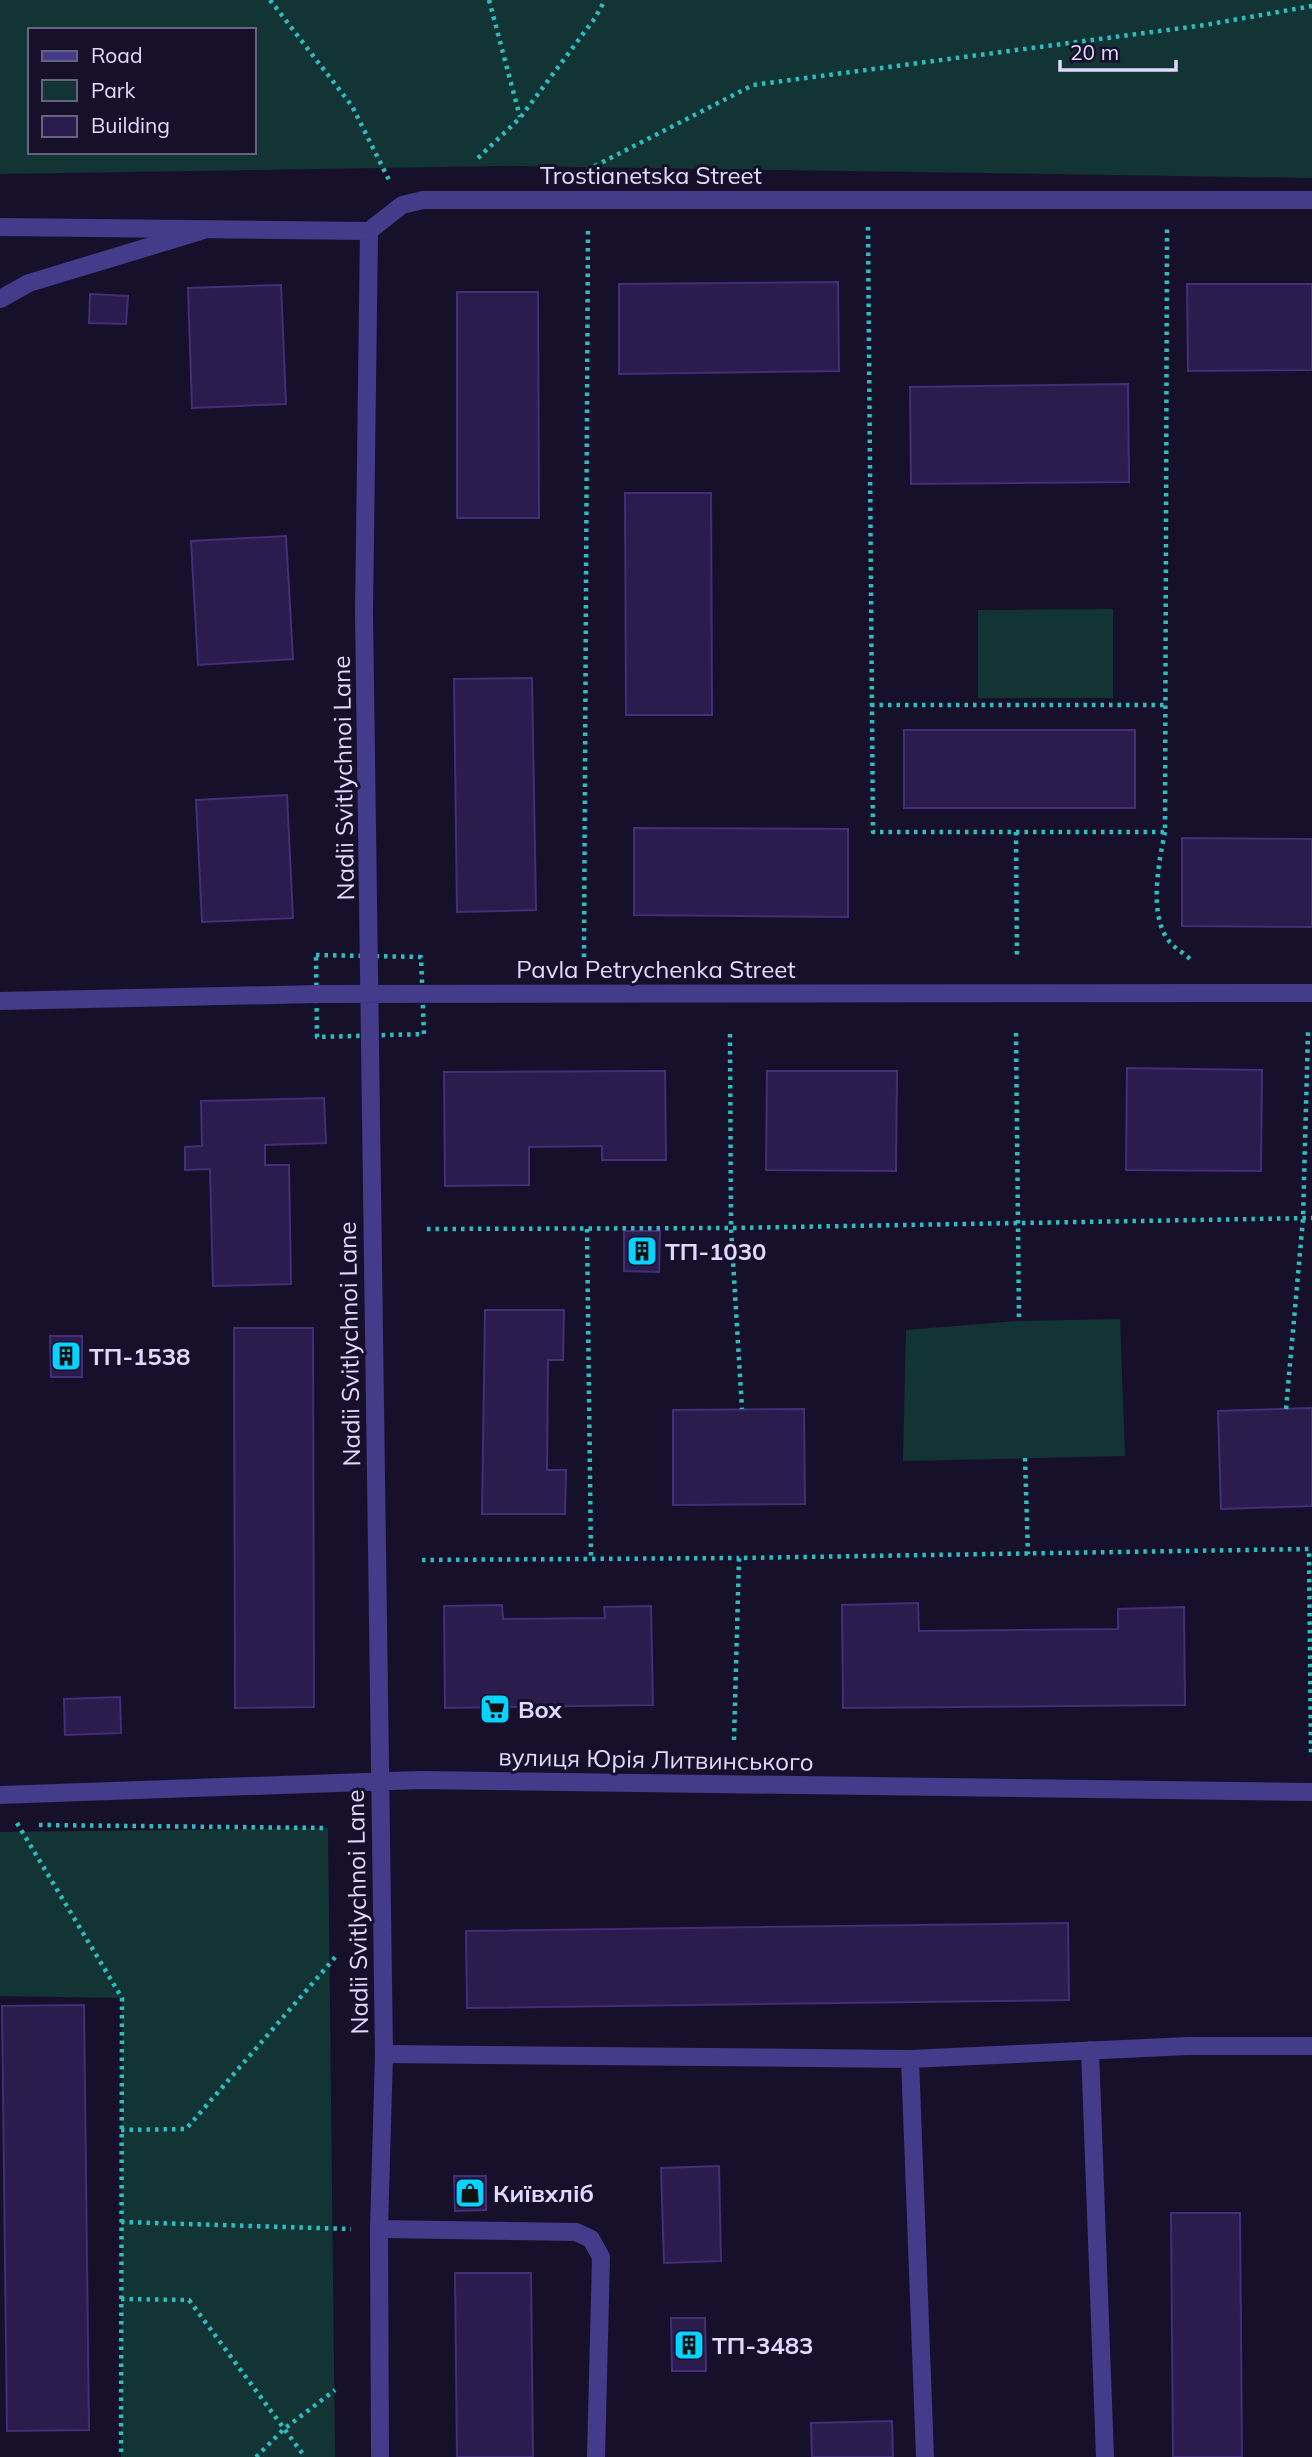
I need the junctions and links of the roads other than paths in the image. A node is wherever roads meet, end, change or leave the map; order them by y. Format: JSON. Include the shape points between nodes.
{"nodes":[{"id":1,"x":1312,"y":200,"type":"edge"},
{"id":2,"x":0,"y":227,"type":"edge"},
{"id":3,"x":207,"y":229,"type":"junction"},
{"id":4,"x":369,"y":231,"type":"junction"},
{"id":5,"x":0,"y":299,"type":"edge"},
{"id":6,"x":1312,"y":992,"type":"edge"},
{"id":7,"x":370,"y":994,"type":"junction"},
{"id":8,"x":0,"y":1001,"type":"edge"},
{"id":9,"x":379,"y":1782,"type":"junction"},
{"id":10,"x":1312,"y":1792,"type":"edge"},
{"id":11,"x":6,"y":1795,"type":"edge"},
{"id":12,"x":1312,"y":2046,"type":"edge"},
{"id":13,"x":1090,"y":2050,"type":"junction"},
{"id":14,"x":384,"y":2054,"type":"junction"},
{"id":15,"x":910,"y":2059,"type":"junction"},
{"id":16,"x":379,"y":2230,"type":"junction"},
{"id":17,"x":380,"y":2457,"type":"edge"},
{"id":18,"x":596,"y":2457,"type":"edge"},
{"id":19,"x":925,"y":2457,"type":"edge"},
{"id":20,"x":1105,"y":2457,"type":"edge"}],
"edges":[{"from":1,"to":4,"type":"street","name":"Trostianetska Street","via":[[424,200],[402,205]]},
{"from":2,"to":3,"type":"street"},
{"from":3,"to":4,"type":"street"},
{"from":3,"to":5,"type":"street","via":[[29,283]]},
{"from":4,"to":7,"type":"street","name":"Nadii Svitlychnoi Lane","via":[[364,612]]},
{"from":6,"to":7,"type":"street","name":"Pavla Petrychenka Street"},
{"from":7,"to":8,"type":"street","name":"Pavla Petrychenka Street"},
{"from":7,"to":9,"type":"street","name":"Nadii Svitlychnoi Lane"},
{"from":9,"to":10,"type":"street","name":"вулиця Юрія Литвинського"},
{"from":9,"to":11,"type":"street","name":"вулиця Юрія Литвинського"},
{"from":9,"to":14,"type":"street","name":"Nadii Svitlychnoi Lane"},
{"from":12,"to":13,"type":"street"},
{"from":13,"to":15,"type":"street"},
{"from":13,"to":20,"type":"street"},
{"from":14,"to":15,"type":"street"},
{"from":14,"to":16,"type":"street","name":"Nadii Svitlychnoi Lane"},
{"from":15,"to":19,"type":"street"},
{"from":16,"to":17,"type":"street","name":"Nadii Svitlychnoi Lane"},
{"from":16,"to":18,"type":"street","via":[[576,2232],[591,2239],[601,2257]]}]}
